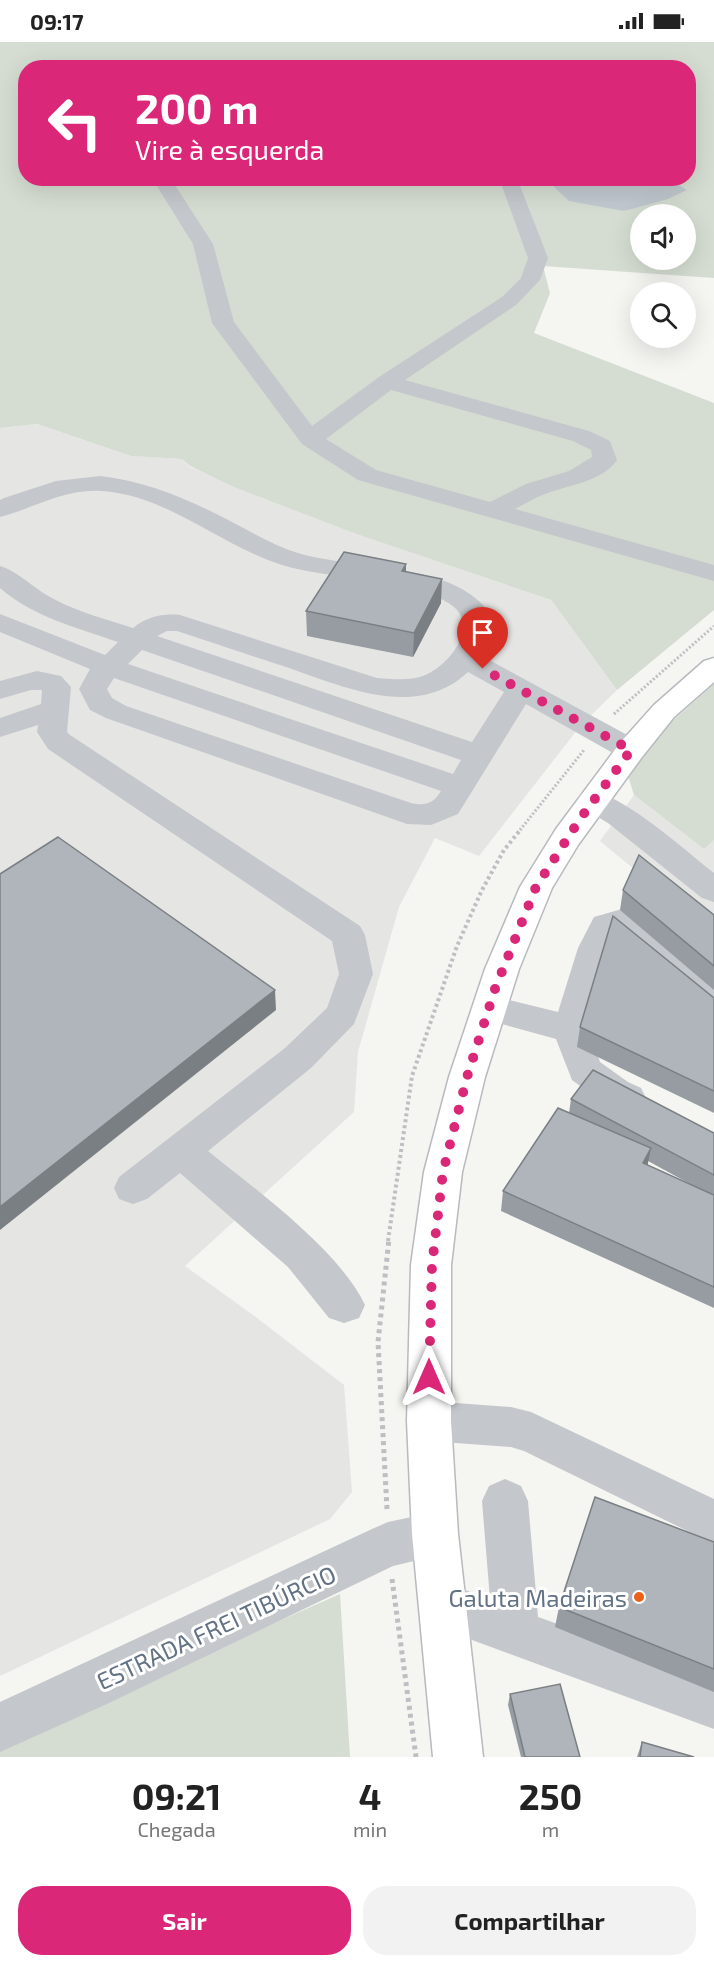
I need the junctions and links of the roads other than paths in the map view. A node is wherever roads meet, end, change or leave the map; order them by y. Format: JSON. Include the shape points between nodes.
{"nodes":[{"id":1,"x":166,"y":186,"type":"edge"},
{"id":2,"x":511,"y":186,"type":"edge"},
{"id":3,"x":387,"y":382,"type":"junction"},
{"id":4,"x":310,"y":439,"type":"junction"},
{"id":5,"x":0,"y":509,"type":"edge"},
{"id":6,"x":491,"y":511,"type":"junction"},
{"id":7,"x":714,"y":573,"type":"edge"},
{"id":8,"x":0,"y":574,"type":"edge"},
{"id":9,"x":0,"y":622,"type":"edge"},
{"id":10,"x":137,"y":639,"type":"junction"},
{"id":11,"x":464,"y":658,"type":"junction"},
{"id":12,"x":109,"y":667,"type":"junction"},
{"id":13,"x":714,"y":667,"type":"edge"},
{"id":14,"x":0,"y":690,"type":"edge"},
{"id":15,"x":520,"y":690,"type":"junction"},
{"id":16,"x":53,"y":711,"type":"junction"},
{"id":17,"x":0,"y":728,"type":"edge"},
{"id":18,"x":631,"y":750,"type":"junction"},
{"id":19,"x":479,"y":755,"type":"junction"},
{"id":20,"x":460,"y":788,"type":"junction"},
{"id":21,"x":592,"y":800,"type":"junction"},
{"id":22,"x":714,"y":890,"type":"edge"},
{"id":23,"x":714,"y":999,"type":"edge"},
{"id":24,"x":489,"y":1008,"type":"junction"},
{"id":25,"x":571,"y":1029,"type":"junction"},
{"id":26,"x":655,"y":1110,"type":"edge"},
{"id":27,"x":181,"y":1151,"type":"junction"},
{"id":28,"x":133,"y":1188,"type":"dead end"},
{"id":29,"x":344,"y":1305,"type":"dead end"},
{"id":30,"x":429,"y":1421,"type":"junction"},
{"id":31,"x":505,"y":1501,"type":"dead end"},
{"id":32,"x":714,"y":1522,"type":"edge"},
{"id":33,"x":435,"y":1534,"type":"junction"},
{"id":34,"x":443,"y":1606,"type":"junction"},
{"id":35,"x":516,"y":1633,"type":"junction"},
{"id":36,"x":714,"y":1704,"type":"edge"},
{"id":37,"x":0,"y":1727,"type":"edge"},
{"id":38,"x":458,"y":1757,"type":"edge"}],
"edges":[{"from":1,"to":4,"type":"street","via":[[203,244],[223,324]]},
{"from":2,"to":3,"type":"street","via":[[538,258],[530,280],[510,302]]},
{"from":3,"to":4,"type":"street"},
{"from":3,"to":6,"type":"street","via":[[581,436],[602,446],[605,460],[578,476],[535,489]]},
{"from":4,"to":6,"type":"street","via":[[367,475]]},
{"from":5,"to":11,"type":"street","via":[[70,486],[114,485],[146,492],[296,560],[424,584],[460,599],[472,609],[478,624],[476,638]]},
{"from":6,"to":7,"type":"street"},
{"from":8,"to":10,"type":"street","via":[[15,590],[35,602]]},
{"from":9,"to":12,"type":"street"},
{"from":10,"to":11,"type":"street","via":[[157,624],[180,623],[381,687],[438,682]]},
{"from":10,"to":12,"type":"street"},
{"from":10,"to":19,"type":"street"},
{"from":11,"to":15,"type":"street"},
{"from":12,"to":20,"type":"street"},
{"from":12,"to":20,"type":"street","via":[[93,689],[100,704],[382,805],[427,817],[441,813]]},
{"from":13,"to":18,"type":"main road","via":[[664,711]]},
{"from":14,"to":16,"type":"street","via":[[38,679],[51,681],[57,687]]},
{"from":15,"to":18,"type":"street"},
{"from":15,"to":19,"type":"street"},
{"from":16,"to":17,"type":"street"},
{"from":16,"to":27,"type":"street","via":[[52,732],[59,742],[348,935],[356,974],[342,1016],[298,1058]]},
{"from":18,"to":21,"type":"main road"},
{"from":19,"to":20,"type":"street"},
{"from":21,"to":22,"type":"street","via":[[619,816]]},
{"from":21,"to":24,"type":"main road","via":[[536,887]]},
{"from":23,"to":25,"type":"street","via":[[622,921],[606,926],[595,948]]},
{"from":24,"to":25,"type":"street"},
{"from":24,"to":30,"type":"main road","via":[[443,1172],[432,1265]]},
{"from":25,"to":26,"type":"street","via":[[585,1070],[615,1092]]},
{"from":27,"to":28,"type":"street"},
{"from":27,"to":29,"type":"street","via":[[302,1255]]},
{"from":30,"to":32,"type":"street","via":[[531,1432]]},
{"from":30,"to":33,"type":"main road"},
{"from":31,"to":35,"type":"street"},
{"from":33,"to":34,"type":"main road"},
{"from":33,"to":37,"type":"street","name":"ESTRADA FREI TIBÚRCIO","via":[[388,1545]]},
{"from":34,"to":35,"type":"street"},
{"from":34,"to":38,"type":"main road"},
{"from":35,"to":36,"type":"street"}]}
